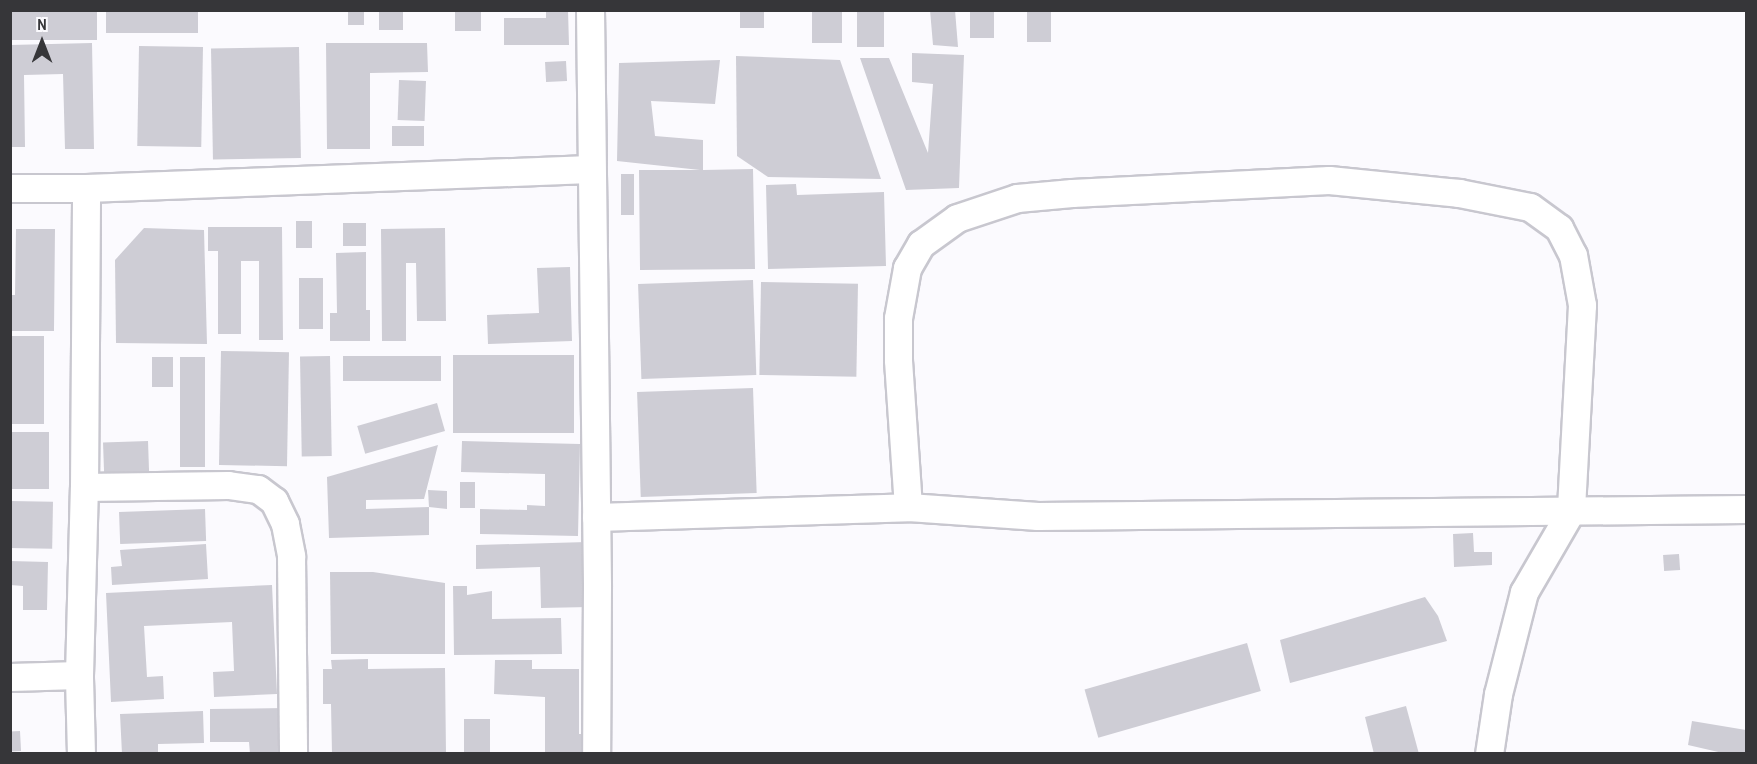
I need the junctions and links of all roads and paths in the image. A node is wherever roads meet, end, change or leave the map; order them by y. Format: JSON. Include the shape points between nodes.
{"nodes":[{"id":1,"x":590,"y":10,"type":"edge"},
{"id":2,"x":590,"y":169,"type":"junction"},
{"id":3,"x":10,"y":188,"type":"edge"},
{"id":4,"x":86,"y":188,"type":"junction"},
{"id":5,"x":84,"y":487,"type":"junction"},
{"id":6,"x":908,"y":507,"type":"junction"},
{"id":7,"x":1746,"y":509,"type":"edge"},
{"id":8,"x":1571,"y":511,"type":"junction"},
{"id":9,"x":596,"y":517,"type":"junction"},
{"id":10,"x":79,"y":675,"type":"junction"},
{"id":11,"x":10,"y":677,"type":"edge"},
{"id":12,"x":81,"y":753,"type":"edge"},
{"id":13,"x":293,"y":753,"type":"edge"},
{"id":14,"x":596,"y":753,"type":"edge"},
{"id":15,"x":1490,"y":753,"type":"edge"}],
"edges":[{"from":1,"to":2,"type":"street"},
{"from":2,"to":4,"type":"street"},
{"from":2,"to":9,"type":"street"},
{"from":3,"to":4,"type":"street"},
{"from":4,"to":5,"type":"street"},
{"from":5,"to":10,"type":"street"},
{"from":5,"to":13,"type":"street","via":[[228,485],[258,489],[274,501],[285,524],[291,556]]},
{"from":6,"to":8,"type":"street","via":[[1038,516]]},
{"from":6,"to":8,"type":"street","via":[[898,318],[907,268],[921,244],[957,218],[1017,198],[1329,180],[1479,197],[1530,207],[1559,228],[1573,255],[1582,305]]},
{"from":6,"to":9,"type":"street"},
{"from":7,"to":8,"type":"street"},
{"from":8,"to":15,"type":"street","via":[[1524,592],[1498,694]]},
{"from":9,"to":14,"type":"street"},
{"from":10,"to":11,"type":"street"},
{"from":10,"to":12,"type":"street"}]}
